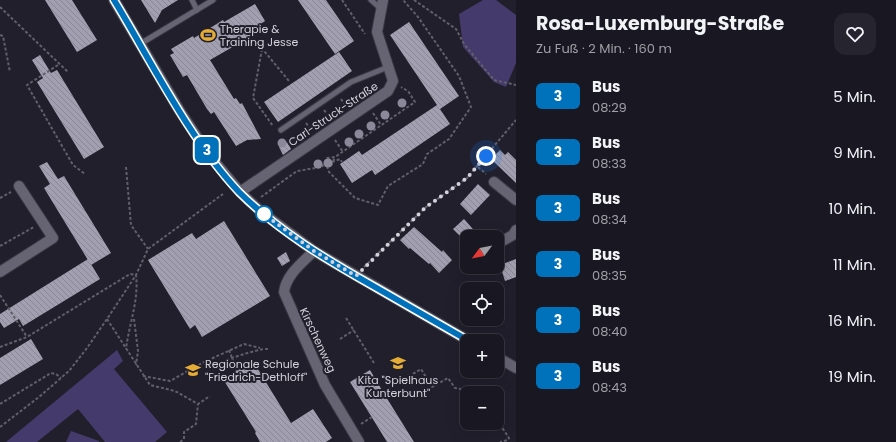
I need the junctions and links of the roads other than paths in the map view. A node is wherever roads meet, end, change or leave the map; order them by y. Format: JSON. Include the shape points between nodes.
{"nodes":[{"id":1,"x":114,"y":0,"type":"edge"},
{"id":2,"x":192,"y":0,"type":"edge"},
{"id":3,"x":213,"y":0,"type":"edge"},
{"id":4,"x":371,"y":0,"type":"edge"},
{"id":5,"x":381,"y":4,"type":"edge"},
{"id":6,"x":197,"y":10,"type":"junction"},
{"id":7,"x":140,"y":44,"type":"junction"},
{"id":8,"x":388,"y":67,"type":"junction"},
{"id":9,"x":281,"y":130,"type":"dead end"},
{"id":10,"x":494,"y":182,"type":"dead end"},
{"id":11,"x":19,"y":186,"type":"dead end"},
{"id":12,"x":240,"y":192,"type":"junction"},
{"id":13,"x":516,"y":200,"type":"edge"},
{"id":14,"x":516,"y":230,"type":"edge"},
{"id":15,"x":504,"y":240,"type":"edge"},
{"id":16,"x":314,"y":251,"type":"junction"},
{"id":17,"x":0,"y":272,"type":"edge"},
{"id":18,"x":460,"y":336,"type":"edge"},
{"id":19,"x":504,"y":361,"type":"edge"},
{"id":20,"x":516,"y":368,"type":"edge"},
{"id":21,"x":359,"y":442,"type":"edge"}],
"edges":[{"from":1,"to":7,"type":"street"},
{"from":2,"to":6,"type":"lane"},
{"from":3,"to":6,"type":"lane"},
{"from":4,"to":5,"type":"lane","name":"Carl-Struck-Straße"},
{"from":5,"to":8,"type":"street","name":"Carl-Struck-Straße","via":[[377,32]]},
{"from":6,"to":7,"type":"lane"},
{"from":7,"to":12,"type":"street","via":[[181,113],[209,154]]},
{"from":8,"to":9,"type":"lane","via":[[351,82]]},
{"from":8,"to":12,"type":"street","name":"Carl-Struck-Straße","via":[[393,81],[388,91]]},
{"from":10,"to":13,"type":"street"},
{"from":11,"to":17,"type":"street","via":[[53,238]]},
{"from":12,"to":16,"type":"street","via":[[260,211]]},
{"from":14,"to":15,"type":"street"},
{"from":16,"to":18,"type":"street"},
{"from":16,"to":21,"type":"street","name":"Kirschenweg","via":[[285,283],[284,292],[325,384]]},
{"from":19,"to":20,"type":"street"}]}
